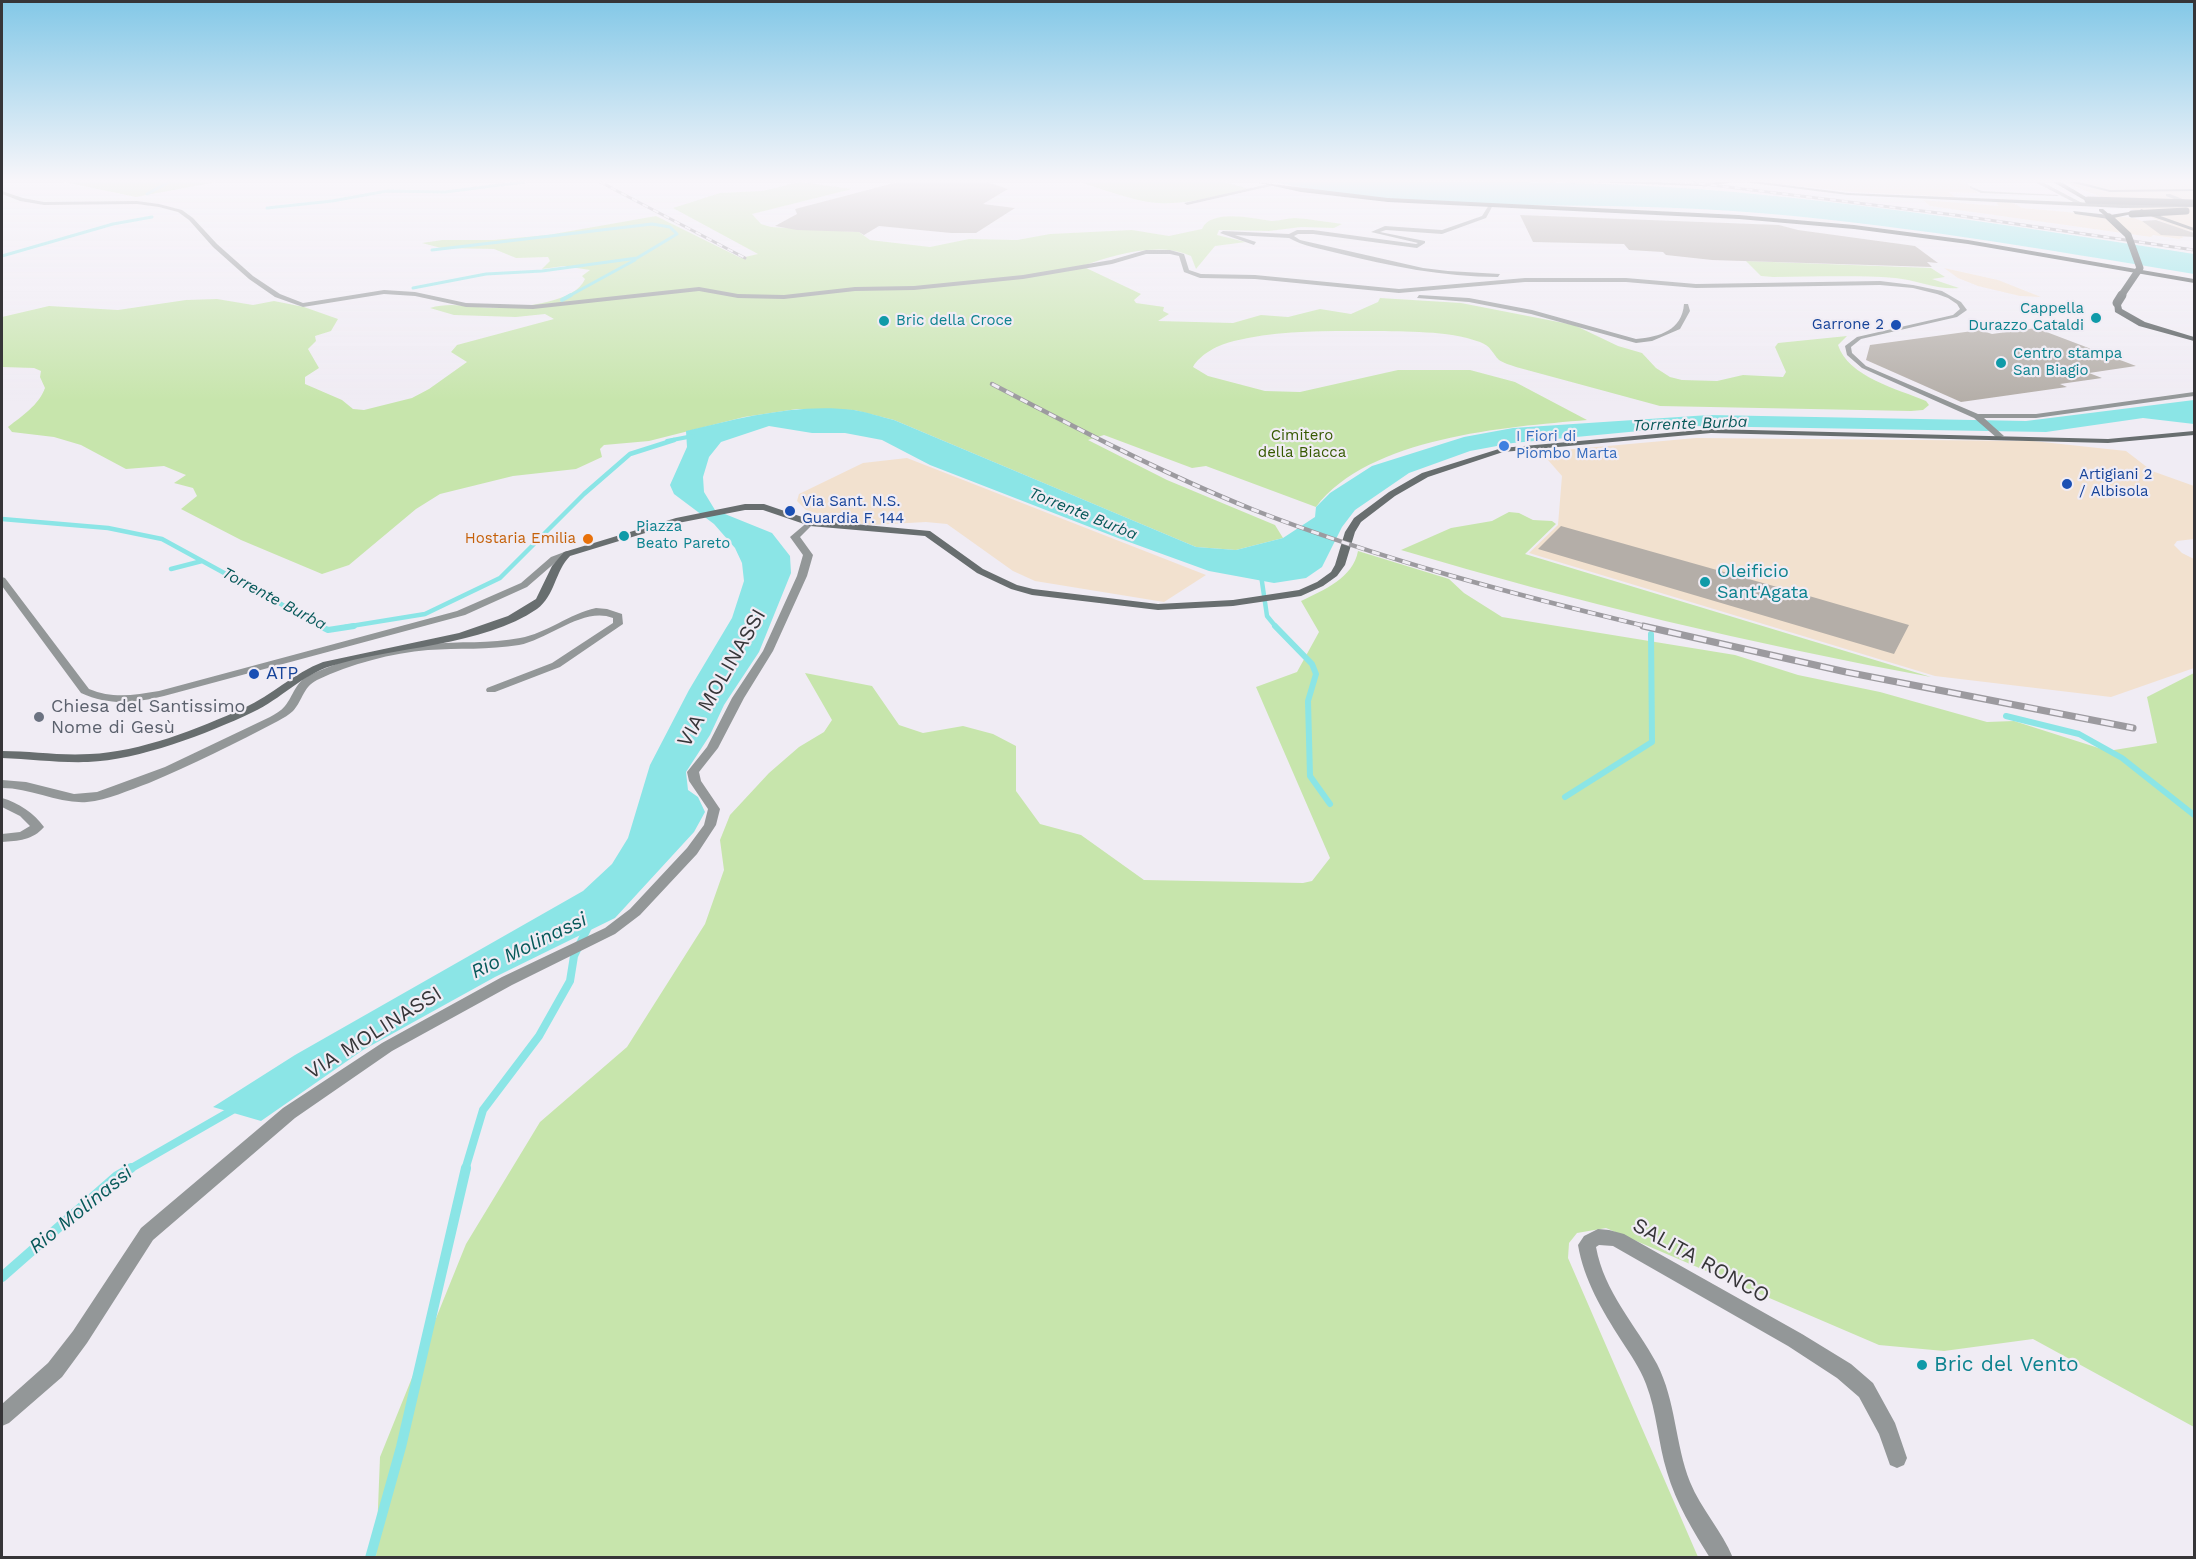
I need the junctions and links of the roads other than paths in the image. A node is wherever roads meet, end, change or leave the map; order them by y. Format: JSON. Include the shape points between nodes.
{"nodes":[{"id":1,"x":227,"y":255,"type":"edge"},
{"id":2,"x":1138,"y":255,"type":"edge"},
{"id":3,"x":1178,"y":255,"type":"edge"},
{"id":4,"x":1359,"y":255,"type":"edge"},
{"id":5,"x":2044,"y":255,"type":"edge"},
{"id":6,"x":2058,"y":255,"type":"edge"},
{"id":7,"x":2135,"y":255,"type":"edge"},
{"id":8,"x":2140,"y":268,"type":"junction"},
{"id":9,"x":2194,"y":279,"type":"edge"},
{"id":10,"x":1525,"y":280,"type":"junction"},
{"id":11,"x":1384,"y":291,"type":"junction"},
{"id":12,"x":1686,"y":305,"type":"dead end"},
{"id":13,"x":2194,"y":339,"type":"edge"},
{"id":14,"x":2194,"y":394,"type":"edge"},
{"id":15,"x":1978,"y":418,"type":"junction"},
{"id":16,"x":2194,"y":433,"type":"edge"},
{"id":17,"x":1997,"y":434,"type":"junction"},
{"id":18,"x":810,"y":523,"type":"junction"},
{"id":19,"x":567,"y":554,"type":"junction"},
{"id":20,"x":2,"y":580,"type":"edge"},
{"id":21,"x":423,"y":645,"type":"junction"},
{"id":22,"x":491,"y":690,"type":"dead end"},
{"id":23,"x":2,"y":755,"type":"edge"},
{"id":24,"x":2,"y":784,"type":"edge"},
{"id":25,"x":2,"y":802,"type":"edge"},
{"id":26,"x":2,"y":838,"type":"edge"},
{"id":27,"x":2,"y":1416,"type":"edge"},
{"id":28,"x":1897,"y":1458,"type":"dead end"},
{"id":29,"x":1723,"y":1557,"type":"edge"}],
"edges":[{"from":1,"to":2,"type":"street","via":[[290,303],[303,305],[384,292],[466,305],[533,307],[699,289],[738,296],[784,297],[875,287],[925,287],[1108,265]]},
{"from":3,"to":11,"type":"street","via":[[1184,257],[1186,271],[1193,274]]},
{"from":4,"to":10,"type":"street","via":[[1463,275],[1510,275]]},
{"from":5,"to":9,"type":"main road"},
{"from":6,"to":8,"type":"main road"},
{"from":7,"to":8,"type":"main road","bridge":true},
{"from":8,"to":9,"type":"main road"},
{"from":8,"to":13,"type":"main road","bridge":true,"via":[[2117,303],[2118,310],[2132,319]]},
{"from":10,"to":11,"type":"street"},
{"from":10,"to":15,"type":"street","via":[[1626,280],[1696,286],[1880,283],[1938,292],[1959,302],[1962,312],[1860,338],[1850,343],[1848,351],[1864,367]]},
{"from":11,"to":12,"type":"street","via":[[1388,296],[1469,300],[1532,312],[1636,341],[1650,340],[1678,328]]},
{"from":14,"to":15,"type":"street","via":[[2036,416]]},
{"from":15,"to":17,"type":"street"},
{"from":16,"to":17,"type":"main road","via":[[2108,441]]},
{"from":17,"to":18,"type":"main road","via":[[1711,431],[1486,453],[1425,475],[1357,520],[1340,565],[1312,588],[1272,599],[1187,607],[1032,592],[980,570],[927,533]]},
{"from":18,"to":19,"type":"main road","via":[[764,507],[730,509]]},
{"from":18,"to":27,"type":"street","name":"VIA MOLINASSI","via":[[795,537],[808,555],[768,651],[712,748],[693,772],[714,809],[711,825],[660,887],[610,931],[507,981],[387,1047],[289,1113],[147,1234],[55,1370]]},
{"from":19,"to":20,"type":"street","via":[[554,559],[507,594],[433,622],[128,700],[101,698],[86,691]]},
{"from":19,"to":21,"type":"main road","via":[[545,595],[534,606],[492,625]]},
{"from":21,"to":22,"type":"street","via":[[523,640],[582,615],[608,612],[618,616],[618,624],[556,665]]},
{"from":21,"to":23,"type":"main road","via":[[325,665],[297,678],[252,709],[122,753],[72,758]]},
{"from":21,"to":24,"type":"street","via":[[313,677],[298,688],[285,712],[196,757],[99,796],[77,798],[13,783]]},
{"from":25,"to":26,"type":"street","via":[[24,813],[38,827],[23,836]]},
{"from":28,"to":29,"type":"street","name":"SALITA RONCO","via":[[1888,1430],[1866,1390],[1844,1371],[1618,1240],[1602,1236],[1591,1239],[1587,1253],[1596,1280],[1652,1374],[1677,1474],[1689,1502]]}]}
